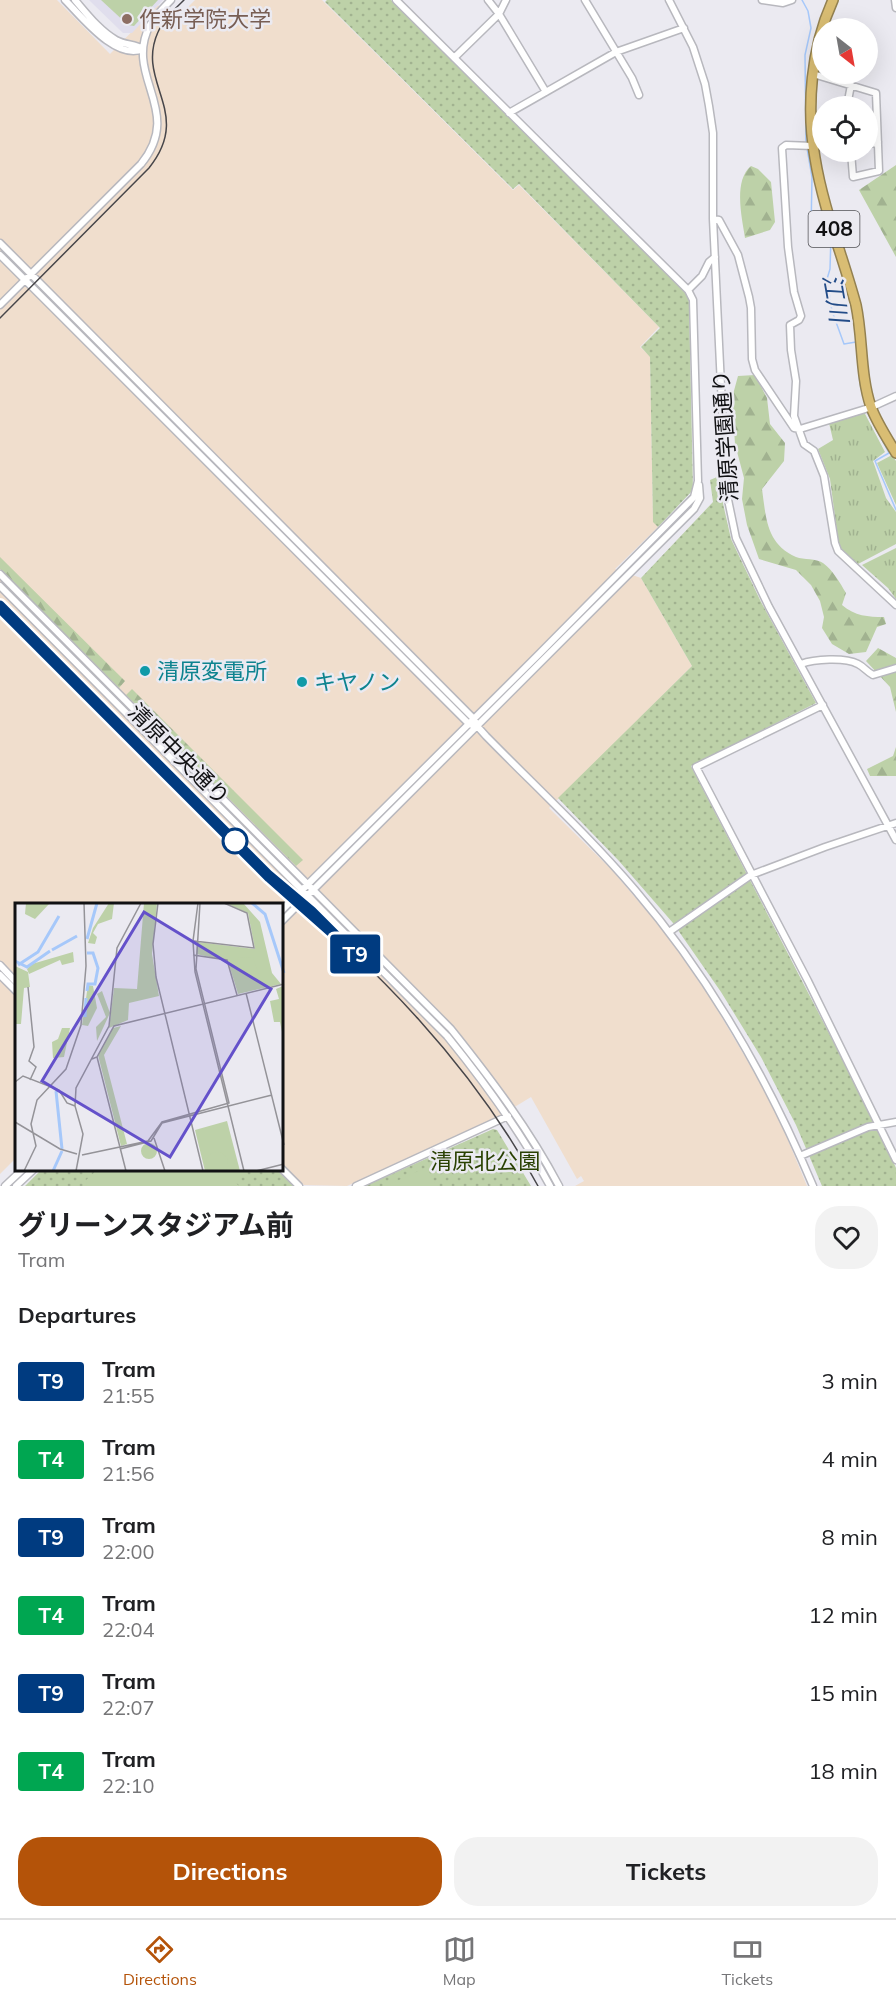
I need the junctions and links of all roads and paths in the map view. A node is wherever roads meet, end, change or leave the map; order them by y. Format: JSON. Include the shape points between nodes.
{"nodes":[{"id":1,"x":65,"y":0,"type":"edge"},
{"id":2,"x":75,"y":0,"type":"edge"},
{"id":3,"x":171,"y":0,"type":"edge"},
{"id":4,"x":396,"y":0,"type":"edge"},
{"id":5,"x":488,"y":0,"type":"edge"},
{"id":6,"x":506,"y":0,"type":"edge"},
{"id":7,"x":585,"y":0,"type":"edge"},
{"id":8,"x":669,"y":0,"type":"edge"},
{"id":9,"x":762,"y":0,"type":"edge"},
{"id":10,"x":792,"y":0,"type":"edge"},
{"id":11,"x":833,"y":0,"type":"edge"},
{"id":12,"x":895,"y":0,"type":"edge"},
{"id":13,"x":896,"y":8,"type":"edge"},
{"id":14,"x":499,"y":14,"type":"junction"},
{"id":15,"x":825,"y":18,"type":"edge"},
{"id":16,"x":684,"y":28,"type":"junction"},
{"id":17,"x":143,"y":49,"type":"junction"},
{"id":18,"x":616,"y":52,"type":"junction"},
{"id":19,"x":454,"y":58,"type":"junction"},
{"id":20,"x":848,"y":84,"type":"edge"},
{"id":21,"x":851,"y":85,"type":"junction"},
{"id":22,"x":546,"y":92,"type":"junction"},
{"id":23,"x":639,"y":95,"type":"dead end"},
{"id":24,"x":849,"y":96,"type":"edge"},
{"id":25,"x":876,"y":96,"type":"edge"},
{"id":26,"x":509,"y":113,"type":"junction"},
{"id":27,"x":878,"y":142,"type":"edge"},
{"id":28,"x":812,"y":146,"type":"edge"},
{"id":29,"x":817,"y":162,"type":"edge"},
{"id":30,"x":852,"y":162,"type":"edge"},
{"id":31,"x":713,"y":219,"type":"junction"},
{"id":32,"x":0,"y":243,"type":"edge"},
{"id":33,"x":0,"y":255,"type":"edge"},
{"id":34,"x":715,"y":257,"type":"junction"},
{"id":35,"x":31,"y":274,"type":"junction"},
{"id":36,"x":24,"y":280,"type":"junction"},
{"id":37,"x":688,"y":290,"type":"junction"},
{"id":38,"x":0,"y":305,"type":"edge"},
{"id":39,"x":896,"y":396,"type":"edge"},
{"id":40,"x":872,"y":407,"type":"junction"},
{"id":41,"x":800,"y":429,"type":"junction"},
{"id":42,"x":895,"y":448,"type":"edge"},
{"id":43,"x":0,"y":574,"type":"edge"},
{"id":44,"x":0,"y":586,"type":"edge"},
{"id":45,"x":896,"y":605,"type":"edge"},
{"id":46,"x":801,"y":664,"type":"junction"},
{"id":47,"x":896,"y":669,"type":"edge"},
{"id":48,"x":823,"y":705,"type":"junction"},
{"id":49,"x":473,"y":723,"type":"junction"},
{"id":50,"x":892,"y":824,"type":"edge"},
{"id":51,"x":896,"y":840,"type":"edge"},
{"id":52,"x":752,"y":875,"type":"junction"},
{"id":53,"x":309,"y":883,"type":"junction"},
{"id":54,"x":314,"y":889,"type":"junction"},
{"id":55,"x":302,"y":890,"type":"junction"},
{"id":56,"x":308,"y":895,"type":"junction"},
{"id":57,"x":284,"y":908,"type":"edge"},
{"id":58,"x":284,"y":919,"type":"edge"},
{"id":59,"x":669,"y":932,"type":"junction"},
{"id":60,"x":0,"y":965,"type":"edge"},
{"id":61,"x":0,"y":975,"type":"edge"},
{"id":62,"x":15,"y":981,"type":"edge"},
{"id":63,"x":15,"y":990,"type":"edge"},
{"id":64,"x":508,"y":1116,"type":"junction"},
{"id":65,"x":896,"y":1122,"type":"edge"},
{"id":66,"x":879,"y":1124,"type":"junction"},
{"id":67,"x":800,"y":1156,"type":"junction"},
{"id":68,"x":896,"y":1160,"type":"edge"},
{"id":69,"x":21,"y":1171,"type":"edge"},
{"id":70,"x":32,"y":1171,"type":"edge"},
{"id":71,"x":284,"y":1171,"type":"edge"},
{"id":72,"x":5,"y":1186,"type":"edge"},
{"id":73,"x":16,"y":1186,"type":"edge"},
{"id":74,"x":299,"y":1186,"type":"edge"},
{"id":75,"x":356,"y":1186,"type":"edge"},
{"id":76,"x":550,"y":1186,"type":"edge"},
{"id":77,"x":559,"y":1186,"type":"edge"},
{"id":78,"x":813,"y":1186,"type":"edge"}],
"edges":[{"from":1,"to":17,"type":"street","via":[[115,46],[136,52]]},
{"from":2,"to":17,"type":"street","via":[[111,37]]},
{"from":3,"to":17,"type":"street","via":[[150,25]]},
{"from":4,"to":19,"type":"street"},
{"from":5,"to":14,"type":"street"},
{"from":6,"to":14,"type":"street"},
{"from":7,"to":18,"type":"street"},
{"from":8,"to":16,"type":"street","name":"清原学園通り"},
{"from":9,"to":10,"type":"street"},
{"from":11,"to":15,"type":"highway","number":"408"},
{"from":12,"to":13,"type":"street"},
{"from":14,"to":19,"type":"street"},
{"from":14,"to":22,"type":"street"},
{"from":16,"to":18,"type":"street"},
{"from":16,"to":31,"type":"street","name":"清原学園通り","via":[[709,106]]},
{"from":17,"to":35,"type":"street","via":[[144,69],[158,116],[152,149]]},
{"from":18,"to":22,"type":"street"},
{"from":18,"to":23,"type":"street"},
{"from":19,"to":26,"type":"street"},
{"from":20,"to":21,"type":"street"},
{"from":21,"to":24,"type":"street"},
{"from":21,"to":25,"type":"street"},
{"from":22,"to":26,"type":"street"},
{"from":26,"to":37,"type":"street"},
{"from":27,"to":30,"type":"street","via":[[879,171],[853,177]]},
{"from":28,"to":41,"type":"street","via":[[782,148],[788,247],[801,316],[790,325],[796,381],[794,416]]},
{"from":29,"to":40,"type":"highway","number":"408","via":[[856,305]]},
{"from":31,"to":34,"type":"street","name":"清原学園通り"},
{"from":31,"to":41,"type":"street","via":[[719,220],[738,255],[752,308],[755,370],[794,428]]},
{"from":32,"to":35,"type":"street"},
{"from":33,"to":36,"type":"street"},
{"from":34,"to":37,"type":"street"},
{"from":34,"to":46,"type":"street","name":"清原学園通り","via":[[726,490],[736,537]]},
{"from":35,"to":36,"type":"street"},
{"from":35,"to":49,"type":"street"},
{"from":36,"to":38,"type":"street"},
{"from":36,"to":49,"type":"street"},
{"from":37,"to":49,"type":"street","via":[[693,300],[699,503]]},
{"from":39,"to":40,"type":"street"},
{"from":40,"to":41,"type":"street"},
{"from":40,"to":42,"type":"highway","number":"408"},
{"from":41,"to":45,"type":"street","via":[[804,444],[814,451],[824,476],[838,551]]},
{"from":43,"to":53,"type":"street","name":"清原中央通り"},
{"from":44,"to":55,"type":"street","name":"清原中央通り"},
{"from":46,"to":47,"type":"street","via":[[847,661],[873,675]]},
{"from":46,"to":48,"type":"street","name":"清原学園通り"},
{"from":48,"to":50,"type":"street","name":"清原学園通り"},
{"from":48,"to":52,"type":"street","via":[[696,767]]},
{"from":49,"to":53,"type":"street"},
{"from":49,"to":54,"type":"street"},
{"from":49,"to":59,"type":"street","via":[[598,849]]},
{"from":50,"to":51,"type":"street","name":"清原学園通り"},
{"from":50,"to":52,"type":"street"},
{"from":52,"to":59,"type":"street"},
{"from":52,"to":66,"type":"street"},
{"from":53,"to":54,"type":"street","name":"清原中央通り"},
{"from":53,"to":55,"type":"street"},
{"from":54,"to":56,"type":"street"},
{"from":54,"to":77,"type":"street","name":"清原中央通り","via":[[451,1029],[491,1078]]},
{"from":55,"to":56,"type":"street","name":"清原中央通り"},
{"from":55,"to":57,"type":"street"},
{"from":56,"to":58,"type":"street"},
{"from":56,"to":64,"type":"street","name":"清原中央通り","via":[[447,1036]]},
{"from":59,"to":67,"type":"street","via":[[746,1048]]},
{"from":60,"to":62,"type":"street"},
{"from":61,"to":63,"type":"street"},
{"from":64,"to":75,"type":"street"},
{"from":64,"to":76,"type":"street","name":"清原中央通り"},
{"from":65,"to":66,"type":"street"},
{"from":66,"to":67,"type":"street"},
{"from":66,"to":68,"type":"street"},
{"from":67,"to":78,"type":"street"},
{"from":69,"to":72,"type":"street"},
{"from":70,"to":73,"type":"street"},
{"from":71,"to":74,"type":"street"}]}
